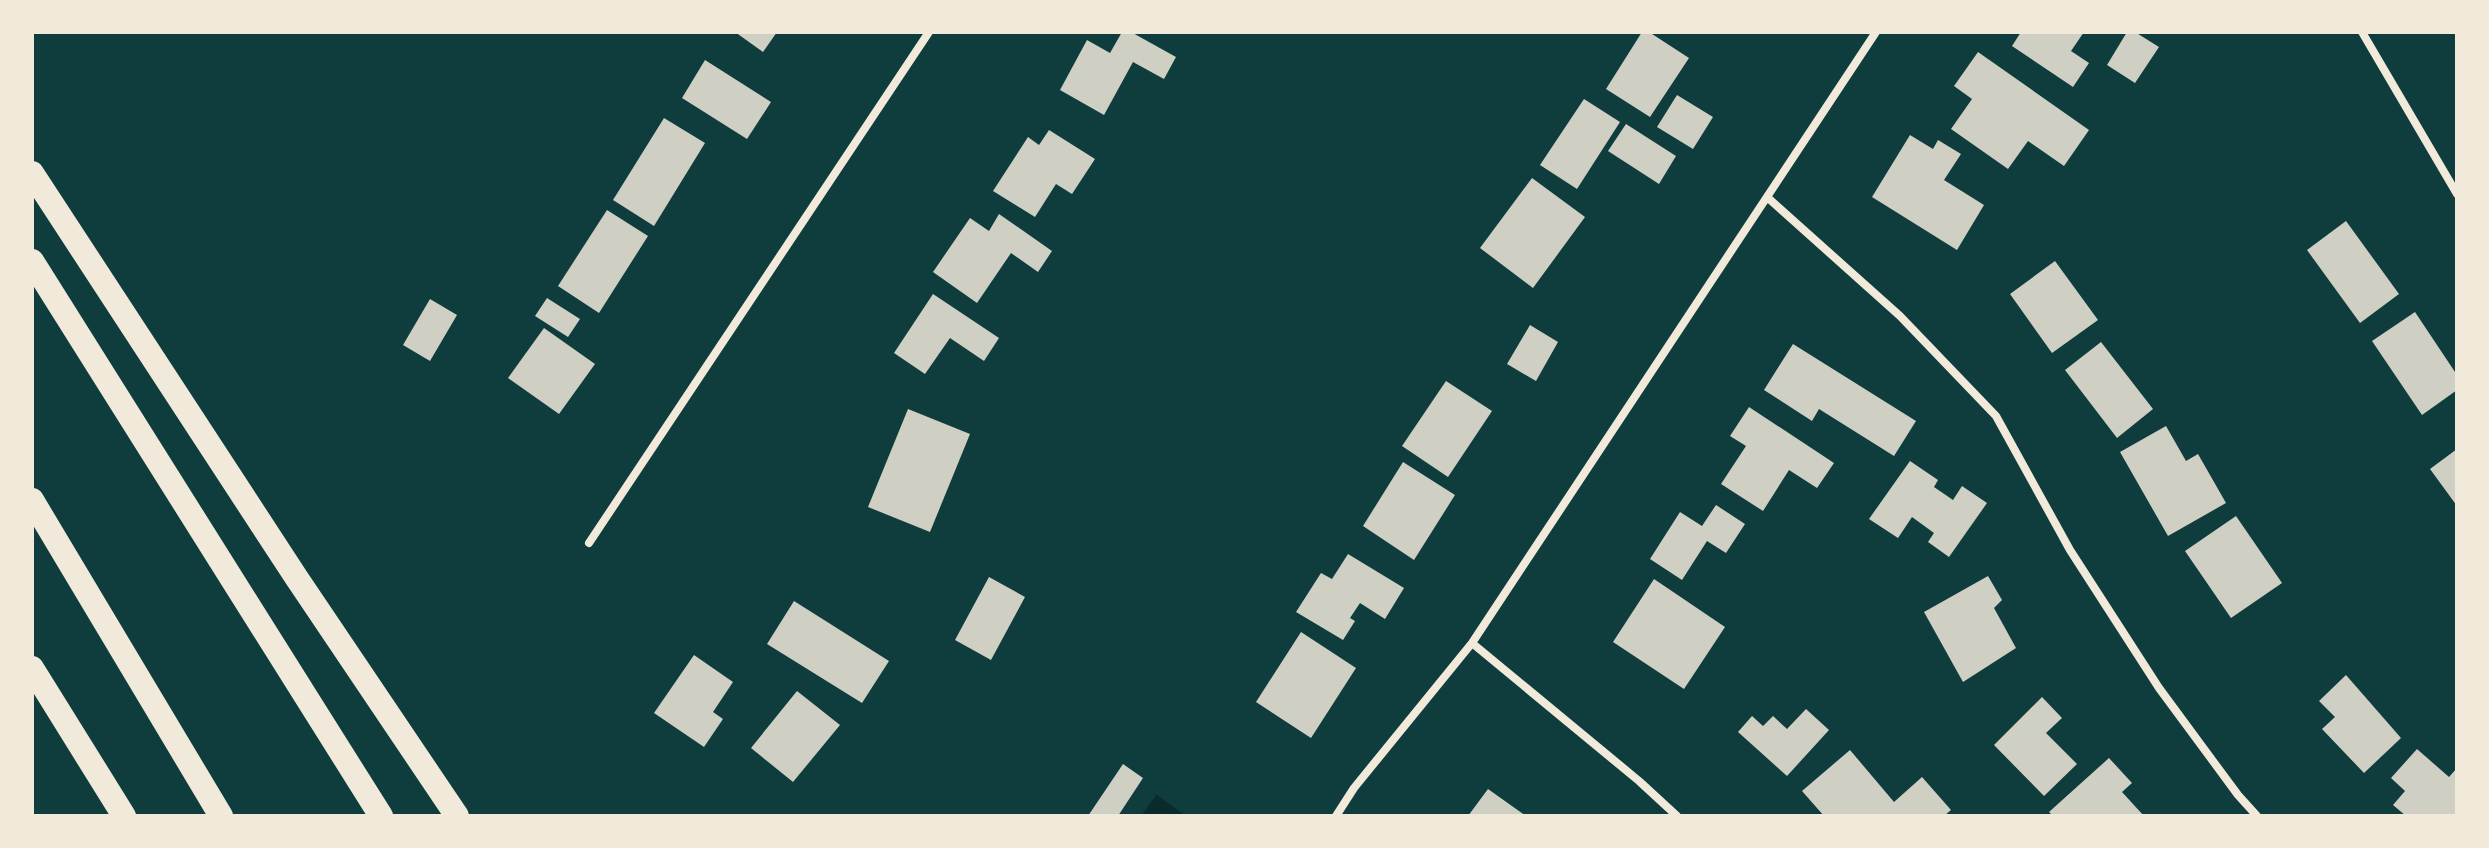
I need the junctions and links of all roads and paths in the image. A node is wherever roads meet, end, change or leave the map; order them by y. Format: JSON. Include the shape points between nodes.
{"nodes":[{"id":1,"x":929,"y":32,"type":"edge"},
{"id":2,"x":1876,"y":32,"type":"edge"},
{"id":3,"x":2362,"y":32,"type":"edge"},
{"id":4,"x":32,"y":173,"type":"edge"},
{"id":5,"x":2457,"y":194,"type":"edge"},
{"id":6,"x":1767,"y":197,"type":"junction"},
{"id":7,"x":32,"y":261,"type":"edge"},
{"id":8,"x":32,"y":500,"type":"edge"},
{"id":9,"x":589,"y":543,"type":"dead end"},
{"id":10,"x":1472,"y":643,"type":"junction"},
{"id":11,"x":32,"y":668,"type":"edge"},
{"id":12,"x":124,"y":816,"type":"edge"},
{"id":13,"x":221,"y":816,"type":"edge"},
{"id":14,"x":381,"y":816,"type":"edge"},
{"id":15,"x":457,"y":816,"type":"edge"},
{"id":16,"x":1336,"y":816,"type":"edge"},
{"id":17,"x":1677,"y":816,"type":"edge"},
{"id":18,"x":2257,"y":816,"type":"edge"}],
"edges":[{"from":1,"to":9,"type":"street"},
{"from":2,"to":6,"type":"street"},
{"from":3,"to":5,"type":"street"},
{"from":4,"to":15,"type":"highway"},
{"from":6,"to":10,"type":"street"},
{"from":6,"to":18,"type":"street","via":[[1900,316],[1996,416],[2070,550],[2159,688]]},
{"from":7,"to":14,"type":"highway"},
{"from":8,"to":13,"type":"highway"},
{"from":10,"to":16,"type":"street"},
{"from":10,"to":17,"type":"street"},
{"from":11,"to":12,"type":"highway"}]}
